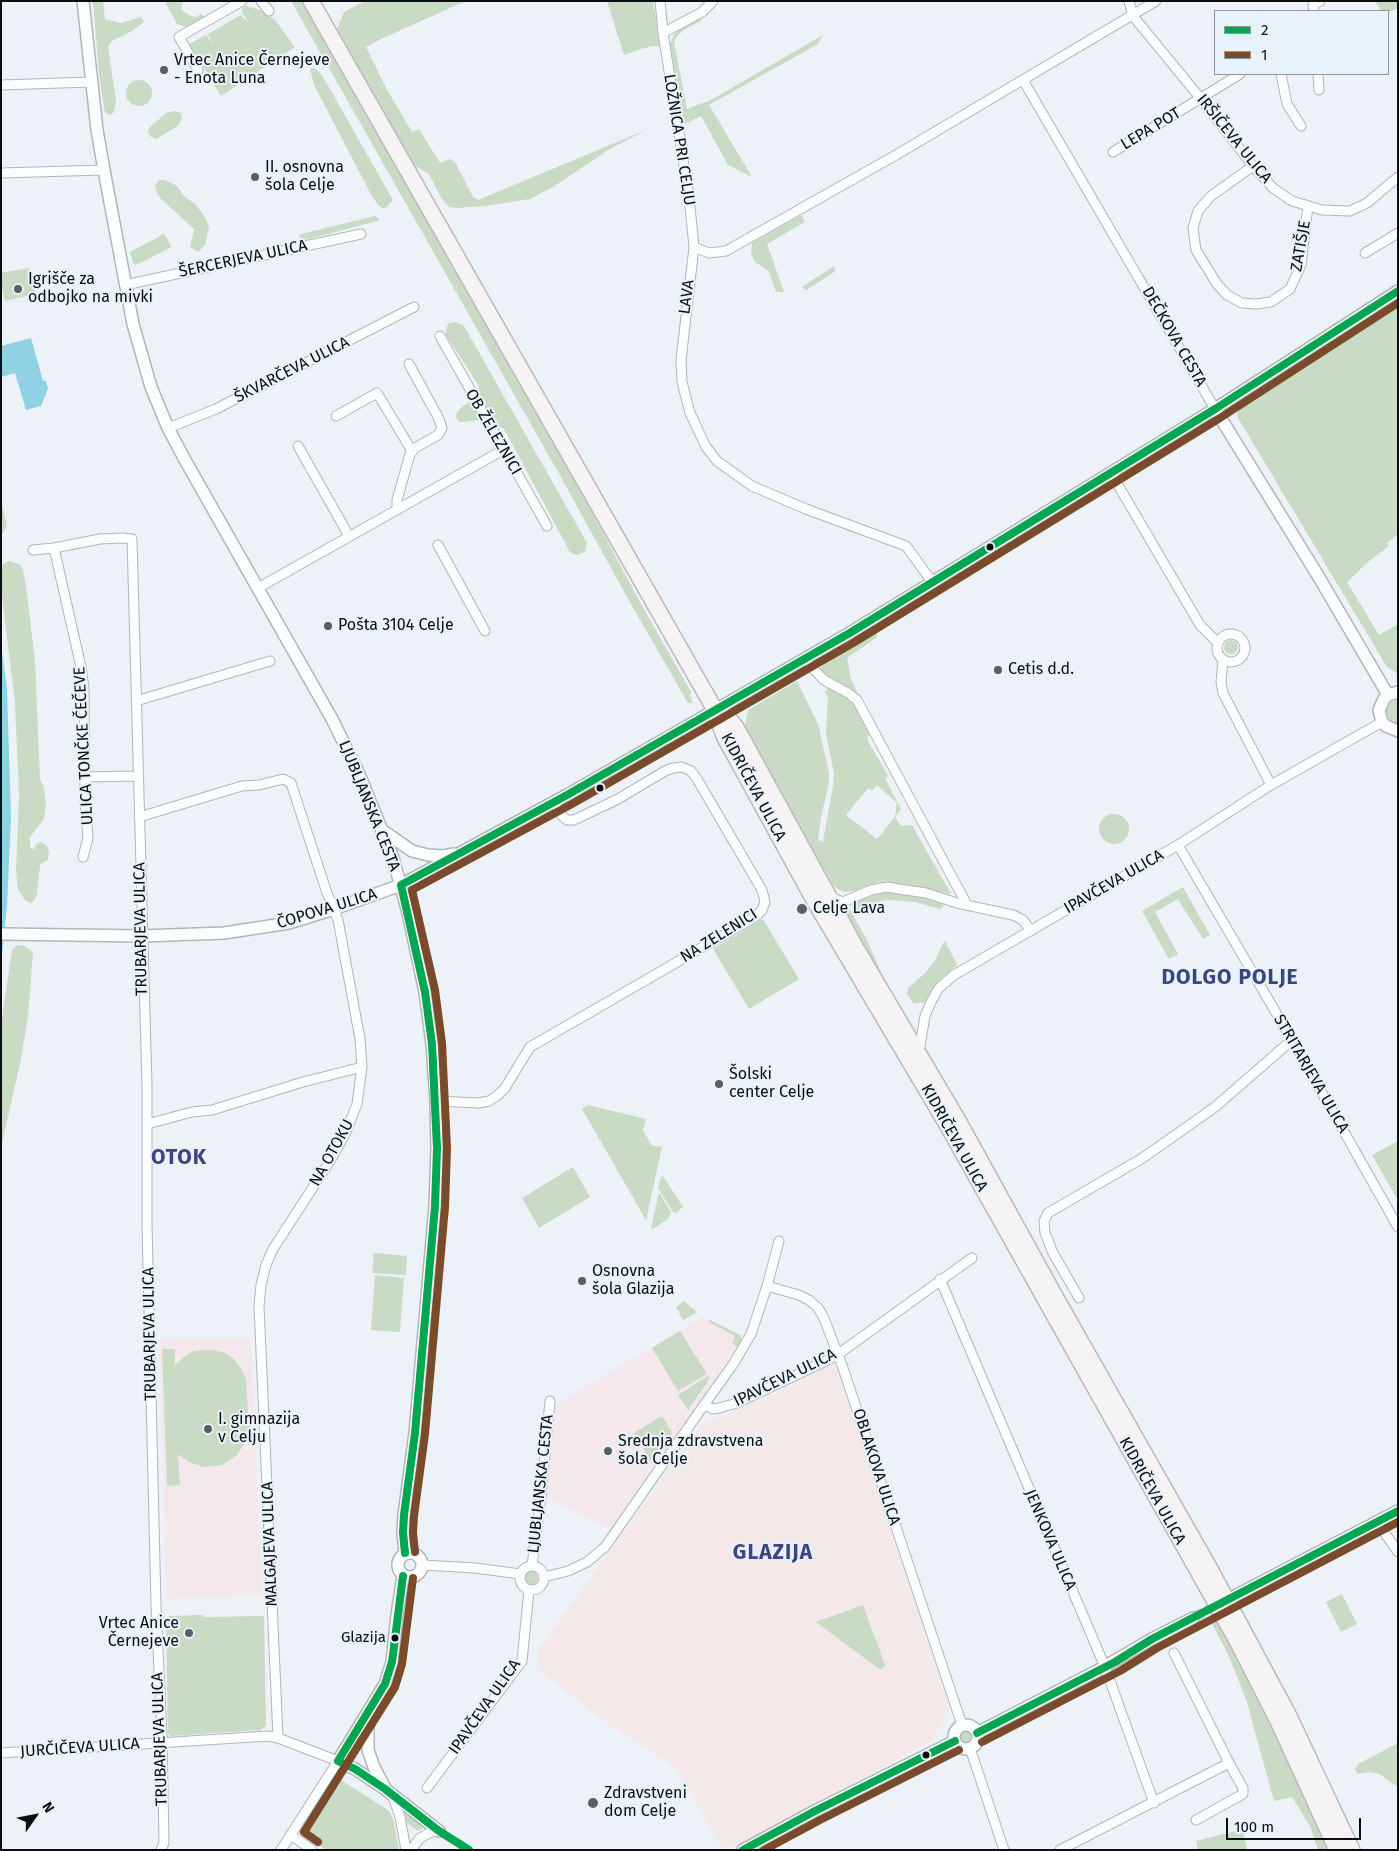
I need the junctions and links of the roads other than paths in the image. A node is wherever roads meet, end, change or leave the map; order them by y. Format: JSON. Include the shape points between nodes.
{"nodes":[{"id":1,"x":83,"y":1,"type":"edge"},
{"id":2,"x":242,"y":1,"type":"edge"},
{"id":3,"x":261,"y":1,"type":"edge"},
{"id":4,"x":311,"y":1,"type":"edge"},
{"id":5,"x":660,"y":1,"type":"edge"},
{"id":6,"x":713,"y":1,"type":"edge"},
{"id":7,"x":1129,"y":1,"type":"edge"},
{"id":8,"x":1156,"y":1,"type":"edge"},
{"id":9,"x":269,"y":11,"type":"dead end"},
{"id":10,"x":1133,"y":16,"type":"junction"},
{"id":11,"x":663,"y":33,"type":"junction"},
{"id":12,"x":198,"y":70,"type":"dead end"},
{"id":13,"x":1238,"y":75,"type":"edge"},
{"id":14,"x":1281,"y":75,"type":"edge"},
{"id":15,"x":1318,"y":75,"type":"edge"},
{"id":16,"x":1023,"y":80,"type":"junction"},
{"id":17,"x":91,"y":82,"type":"junction"},
{"id":18,"x":1,"y":85,"type":"edge"},
{"id":19,"x":1319,"y":90,"type":"dead end"},
{"id":20,"x":1201,"y":99,"type":"junction"},
{"id":21,"x":1301,"y":126,"type":"dead end"},
{"id":22,"x":1113,"y":152,"type":"dead end"},
{"id":23,"x":1253,"y":166,"type":"junction"},
{"id":24,"x":104,"y":170,"type":"junction"},
{"id":25,"x":1,"y":173,"type":"edge"},
{"id":26,"x":1398,"y":177,"type":"edge"},
{"id":27,"x":1308,"y":206,"type":"junction"},
{"id":28,"x":1398,"y":233,"type":"edge"},
{"id":29,"x":361,"y":234,"type":"dead end"},
{"id":30,"x":694,"y":247,"type":"junction"},
{"id":31,"x":1365,"y":252,"type":"dead end"},
{"id":32,"x":125,"y":285,"type":"junction"},
{"id":33,"x":1398,"y":292,"type":"edge"},
{"id":34,"x":414,"y":307,"type":"dead end"},
{"id":35,"x":440,"y":336,"type":"dead end"},
{"id":36,"x":409,"y":364,"type":"dead end"},
{"id":37,"x":1215,"y":408,"type":"junction"},
{"id":38,"x":336,"y":416,"type":"dead end"},
{"id":39,"x":168,"y":428,"type":"junction"},
{"id":40,"x":298,"y":446,"type":"dead end"},
{"id":41,"x":504,"y":450,"type":"junction"},
{"id":42,"x":412,"y":451,"type":"junction"},
{"id":43,"x":1111,"y":473,"type":"junction"},
{"id":44,"x":397,"y":509,"type":"junction"},
{"id":45,"x":548,"y":526,"type":"dead end"},
{"id":46,"x":349,"y":536,"type":"junction"},
{"id":47,"x":438,"y":546,"type":"dead end"},
{"id":48,"x":54,"y":548,"type":"junction"},
{"id":49,"x":33,"y":550,"type":"dead end"},
{"id":50,"x":933,"y":583,"type":"junction"},
{"id":51,"x":258,"y":588,"type":"junction"},
{"id":52,"x":485,"y":632,"type":"dead end"},
{"id":53,"x":1218,"y":642,"type":"junction"},
{"id":54,"x":804,"y":659,"type":"junction"},
{"id":55,"x":1223,"y":660,"type":"junction"},
{"id":56,"x":270,"y":662,"type":"dead end"},
{"id":57,"x":1393,"y":693,"type":"edge"},
{"id":58,"x":136,"y":701,"type":"junction"},
{"id":59,"x":715,"y":710,"type":"junction"},
{"id":60,"x":1382,"y":722,"type":"junction"},
{"id":61,"x":1398,"y":731,"type":"edge"},
{"id":62,"x":137,"y":776,"type":"junction"},
{"id":63,"x":85,"y":777,"type":"junction"},
{"id":64,"x":1271,"y":785,"type":"junction"},
{"id":65,"x":554,"y":802,"type":"junction"},
{"id":66,"x":138,"y":817,"type":"junction"},
{"id":67,"x":382,"y":830,"type":"junction"},
{"id":68,"x":1178,"y":844,"type":"junction"},
{"id":69,"x":463,"y":853,"type":"junction"},
{"id":70,"x":83,"y":857,"type":"dead end"},
{"id":71,"x":401,"y":885,"type":"junction"},
{"id":72,"x":829,"y":897,"type":"junction"},
{"id":73,"x":967,"y":905,"type":"junction"},
{"id":74,"x":336,"y":915,"type":"junction"},
{"id":75,"x":1031,"y":931,"type":"junction"},
{"id":76,"x":1,"y":934,"type":"edge"},
{"id":77,"x":142,"y":936,"type":"junction"},
{"id":78,"x":1292,"y":1040,"type":"junction"},
{"id":79,"x":918,"y":1052,"type":"junction"},
{"id":80,"x":362,"y":1066,"type":"junction"},
{"id":81,"x":436,"y":1101,"type":"junction"},
{"id":82,"x":147,"y":1124,"type":"junction"},
{"id":83,"x":1398,"y":1227,"type":"edge"},
{"id":84,"x":778,"y":1241,"type":"dead end"},
{"id":85,"x":972,"y":1258,"type":"dead end"},
{"id":86,"x":940,"y":1279,"type":"junction"},
{"id":87,"x":261,"y":1286,"type":"joint"},
{"id":88,"x":767,"y":1286,"type":"junction"},
{"id":89,"x":1079,"y":1298,"type":"dead end"},
{"id":90,"x":837,"y":1355,"type":"junction"},
{"id":91,"x":550,"y":1401,"type":"dead end"},
{"id":92,"x":704,"y":1405,"type":"junction"},
{"id":93,"x":1398,"y":1511,"type":"edge"},
{"id":94,"x":1377,"y":1522,"type":"junction"},
{"id":95,"x":1398,"y":1552,"type":"edge"},
{"id":96,"x":405,"y":1553,"type":"junction"},
{"id":97,"x":423,"y":1565,"type":"junction"},
{"id":98,"x":532,"y":1566,"type":"junction"},
{"id":99,"x":520,"y":1574,"type":"junction"},
{"id":100,"x":403,"y":1576,"type":"junction"},
{"id":101,"x":544,"y":1577,"type":"junction"},
{"id":102,"x":529,"y":1590,"type":"junction"},
{"id":103,"x":1235,"y":1596,"type":"tunnel mouth"},
{"id":104,"x":1193,"y":1618,"type":"tunnel mouth"},
{"id":105,"x":1174,"y":1653,"type":"dead end"},
{"id":106,"x":1104,"y":1667,"type":"junction"},
{"id":107,"x":368,"y":1714,"type":"junction"},
{"id":108,"x":962,"y":1726,"type":"junction"},
{"id":109,"x":977,"y":1733,"type":"junction"},
{"id":110,"x":278,"y":1738,"type":"junction"},
{"id":111,"x":955,"y":1742,"type":"junction"},
{"id":112,"x":162,"y":1743,"type":"junction"},
{"id":113,"x":970,"y":1748,"type":"junction"},
{"id":114,"x":1,"y":1753,"type":"edge"},
{"id":115,"x":338,"y":1761,"type":"junction"},
{"id":116,"x":1229,"y":1764,"type":"junction"},
{"id":117,"x":427,"y":1788,"type":"dead end"},
{"id":118,"x":389,"y":1792,"type":"junction"},
{"id":119,"x":1154,"y":1803,"type":"junction"},
{"id":120,"x":1196,"y":1820,"type":"dead end"},
{"id":121,"x":439,"y":1831,"type":"joint"},
{"id":122,"x":291,"y":1835,"type":"junction"},
{"id":123,"x":1332,"y":1842,"type":"edge"},
{"id":124,"x":161,"y":1850,"type":"edge"},
{"id":125,"x":281,"y":1850,"type":"edge"},
{"id":126,"x":312,"y":1850,"type":"edge"},
{"id":127,"x":406,"y":1850,"type":"edge"},
{"id":128,"x":411,"y":1850,"type":"edge"},
{"id":129,"x":743,"y":1850,"type":"edge"},
{"id":130,"x":1004,"y":1850,"type":"edge"},
{"id":131,"x":1060,"y":1850,"type":"edge"},
{"id":132,"x":1337,"y":1850,"type":"edge"},
{"id":133,"x":1352,"y":1850,"type":"edge"}],
"edges":[{"from":1,"to":17,"type":"street","name":"LJUBLJANSKA CESTA"},
{"from":2,"to":12,"type":"street","via":[[179,37]]},
{"from":3,"to":9,"type":"street"},
{"from":4,"to":59,"type":"main road"},
{"from":5,"to":11,"type":"street","name":"LOŽNICA PRI CELJU"},
{"from":6,"to":11,"type":"street","via":[[702,12]]},
{"from":7,"to":10,"type":"street","name":"IRŠIČEVA ULICA"},
{"from":8,"to":10,"type":"street"},
{"from":10,"to":16,"type":"street"},
{"from":10,"to":20,"type":"street","name":"IRŠIČEVA ULICA"},
{"from":11,"to":30,"type":"street","name":"LOŽNICA PRI CELJU"},
{"from":13,"to":20,"type":"street","name":"LEPA POT"},
{"from":14,"to":21,"type":"street","via":[[1287,104]]},
{"from":15,"to":19,"type":"street"},
{"from":16,"to":30,"type":"street","via":[[726,251],[709,253]]},
{"from":16,"to":37,"type":"street","name":"DEČKOVA CESTA"},
{"from":17,"to":18,"type":"street"},
{"from":17,"to":24,"type":"street","name":"LJUBLJANSKA CESTA"},
{"from":20,"to":22,"type":"street","name":"LEPA POT"},
{"from":20,"to":23,"type":"street","name":"IRŠIČEVA ULICA"},
{"from":23,"to":27,"type":"street","name":"IRŠIČEVA ULICA","via":[[1273,188],[1292,201]]},
{"from":23,"to":27,"type":"street","name":"ZATIŠJE","via":[[1210,196],[1198,211],[1193,228],[1196,250],[1217,284],[1228,295],[1242,303],[1256,304],[1271,302],[1290,289],[1301,265]]},
{"from":24,"to":25,"type":"street"},
{"from":24,"to":32,"type":"street","name":"LJUBLJANSKA CESTA"},
{"from":26,"to":27,"type":"street","name":"IRŠIČEVA ULICA","via":[[1367,203],[1350,210],[1322,210]]},
{"from":28,"to":31,"type":"street"},
{"from":29,"to":32,"type":"street","name":"ŠERCERJEVA ULICA"},
{"from":30,"to":50,"type":"street","name":"LAVA","via":[[681,360],[682,382],[690,413],[706,447],[717,461],[752,486],[906,546]]},
{"from":32,"to":39,"type":"street","name":"LJUBLJANSKA CESTA","via":[[141,356]]},
{"from":33,"to":37,"type":"street","name":"ČOPOVA ULICA"},
{"from":34,"to":39,"type":"street","name":"ŠKVARČEVA ULICA","via":[[216,409]]},
{"from":35,"to":41,"type":"street","name":"OB ŽELEZNICI"},
{"from":36,"to":42,"type":"street","via":[[442,428],[438,435]]},
{"from":37,"to":43,"type":"street","name":"ČOPOVA ULICA"},
{"from":37,"to":57,"type":"street","name":"DEČKOVA CESTA"},
{"from":38,"to":42,"type":"street","via":[[377,393]]},
{"from":39,"to":51,"type":"street","name":"LJUBLJANSKA CESTA"},
{"from":40,"to":46,"type":"street"},
{"from":41,"to":44,"type":"street"},
{"from":41,"to":45,"type":"street","name":"OB ŽELEZNICI"},
{"from":42,"to":44,"type":"street"},
{"from":43,"to":50,"type":"street","name":"ČOPOVA ULICA"},
{"from":43,"to":53,"type":"street","via":[[1200,625]]},
{"from":44,"to":46,"type":"street"},
{"from":46,"to":51,"type":"street"},
{"from":47,"to":52,"type":"street"},
{"from":48,"to":49,"type":"street","name":"TRUBARJEVA ULICA"},
{"from":48,"to":58,"type":"street","name":"TRUBARJEVA ULICA","via":[[100,539],[132,539]]},
{"from":48,"to":63,"type":"street","name":"ULICA TONČKE ČEČEVE","via":[[84,688]]},
{"from":50,"to":54,"type":"street","name":"ČOPOVA ULICA"},
{"from":51,"to":67,"type":"street","name":"LJUBLJANSKA CESTA","via":[[336,726]]},
{"from":53,"to":55,"type":"street","via":[[1218,654]]},
{"from":53,"to":55,"type":"street","via":[[1230,633],[1244,642],[1245,650],[1238,660]]},
{"from":54,"to":59,"type":"street","name":"ČOPOVA ULICA"},
{"from":54,"to":73,"type":"street","via":[[824,680],[857,700]]},
{"from":55,"to":64,"type":"street","via":[[1220,682],[1223,693]]},
{"from":56,"to":58,"type":"street"},
{"from":57,"to":60,"type":"street","via":[[1384,699],[1379,710]]},
{"from":58,"to":62,"type":"street","name":"TRUBARJEVA ULICA"},
{"from":59,"to":65,"type":"street","name":"ČOPOVA ULICA"},
{"from":59,"to":72,"type":"main road","name":"KIDRIČEVA ULICA","via":[[727,716],[737,729]]},
{"from":59,"to":123,"type":"main road","name":"KIDRIČEVA ULICA","via":[[724,736],[815,902],[949,1128],[1235,1637],[1277,1719]]},
{"from":60,"to":61,"type":"street","via":[[1391,730]]},
{"from":60,"to":64,"type":"street","name":"IPAVČEVA ULICA"},
{"from":62,"to":63,"type":"street"},
{"from":62,"to":66,"type":"street","name":"TRUBARJEVA ULICA"},
{"from":63,"to":70,"type":"street","name":"ULICA TONČKE ČEČEVE","via":[[88,838]]},
{"from":64,"to":68,"type":"street","name":"IPAVČEVA ULICA"},
{"from":65,"to":69,"type":"street","name":"ČOPOVA ULICA"},
{"from":65,"to":81,"type":"street","name":"NA ZELENICI","via":[[562,816],[574,820],[618,799],[664,771],[682,767],[691,771],[762,890],[765,902],[762,910],[530,1047],[504,1088],[489,1101],[478,1104]]},
{"from":66,"to":74,"type":"street","via":[[242,786],[287,780],[293,788]]},
{"from":66,"to":77,"type":"street","name":"TRUBARJEVA ULICA"},
{"from":67,"to":69,"type":"street","via":[[412,851],[443,856]]},
{"from":67,"to":71,"type":"street","name":"LJUBLJANSKA CESTA"},
{"from":68,"to":75,"type":"street","name":"IPAVČEVA ULICA"},
{"from":68,"to":78,"type":"street","name":"STRITARJEVA ULICA"},
{"from":69,"to":71,"type":"street","name":"ČOPOVA ULICA"},
{"from":71,"to":74,"type":"street","name":"ČOPOVA ULICA"},
{"from":71,"to":81,"type":"street","name":"LJUBLJANSKA CESTA","via":[[425,992]]},
{"from":72,"to":73,"type":"street","via":[[843,902],[887,887],[926,893]]},
{"from":72,"to":79,"type":"main road","name":"KIDRIČEVA ULICA"},
{"from":73,"to":75,"type":"street","via":[[1013,915],[1023,920]]},
{"from":74,"to":77,"type":"street","name":"ČOPOVA ULICA","via":[[248,930],[191,936]]},
{"from":74,"to":80,"type":"street","name":"NA OTOKU","via":[[360,1039]]},
{"from":75,"to":79,"type":"street","name":"IPAVČEVA ULICA","via":[[954,975],[939,988],[925,1016]]},
{"from":76,"to":77,"type":"street","name":"ČOPOVA ULICA"},
{"from":77,"to":82,"type":"street","name":"TRUBARJEVA ULICA"},
{"from":78,"to":83,"type":"street","name":"STRITARJEVA ULICA"},
{"from":78,"to":89,"type":"street","via":[[1214,1107],[1167,1141],[1048,1213],[1044,1221],[1045,1233]]},
{"from":79,"to":133,"type":"main road","name":"KIDRIČEVA ULICA","via":[[1245,1632]]},
{"from":80,"to":82,"type":"street","via":[[212,1110]]},
{"from":80,"to":87,"type":"street","name":"NA OTOKU","via":[[358,1104],[346,1132],[273,1249]]},
{"from":81,"to":96,"type":"street","name":"LJUBLJANSKA CESTA","via":[[435,1206],[415,1434],[404,1515]]},
{"from":82,"to":112,"type":"street","name":"TRUBARJEVA ULICA","via":[[153,1476]]},
{"from":84,"to":88,"type":"street"},
{"from":85,"to":86,"type":"street","name":"IPAVČEVA ULICA"},
{"from":86,"to":90,"type":"street","name":"IPAVČEVA ULICA"},
{"from":86,"to":106,"type":"street","name":"JENKOVA ULICA"},
{"from":87,"to":110,"type":"street","name":"MALGAJEVA ULICA"},
{"from":88,"to":90,"type":"street","name":"OBLAKOVA ULICA","via":[[799,1295],[818,1308]]},
{"from":88,"to":92,"type":"street","name":"IPAVČEVA ULICA","via":[[751,1334]]},
{"from":90,"to":92,"type":"street","name":"IPAVČEVA ULICA","via":[[737,1402],[713,1409]]},
{"from":90,"to":108,"type":"street","name":"OBLAKOVA ULICA"},
{"from":91,"to":98,"type":"street","name":"LJUBLJANSKA CESTA"},
{"from":92,"to":101,"type":"street","via":[[605,1547],[587,1562]]},
{"from":93,"to":94,"type":"street"},
{"from":94,"to":95,"type":"street"},
{"from":94,"to":103,"type":"street"},
{"from":96,"to":97,"type":"street","via":[[417,1554]]},
{"from":96,"to":100,"type":"street","name":"LJUBLJANSKA CESTA","via":[[397,1564]]},
{"from":97,"to":99,"type":"street","name":"LJUBLJANSKA CESTA"},
{"from":97,"to":100,"type":"street","via":[[416,1576]]},
{"from":98,"to":99,"type":"street","name":"LJUBLJANSKA CESTA"},
{"from":98,"to":101,"type":"street","name":"LJUBLJANSKA CESTA","via":[[541,1570]]},
{"from":99,"to":102,"type":"street","name":"LJUBLJANSKA CESTA","via":[[522,1586]]},
{"from":100,"to":107,"type":"street","name":"LJUBLJANSKA CESTA","via":[[389,1673]]},
{"from":101,"to":102,"type":"street","name":"LJUBLJANSKA CESTA","via":[[540,1588]]},
{"from":102,"to":117,"type":"street","name":"IPAVČEVA ULICA","via":[[522,1660]]},
{"from":104,"to":106,"type":"street"},
{"from":105,"to":116,"type":"street"},
{"from":106,"to":109,"type":"street"},
{"from":106,"to":119,"type":"street","name":"JENKOVA ULICA"},
{"from":107,"to":115,"type":"street","name":"LJUBLJANSKA CESTA"},
{"from":107,"to":118,"type":"street","via":[[368,1750],[374,1768]]},
{"from":108,"to":109,"type":"street","via":[[973,1727]]},
{"from":108,"to":111,"type":"street","via":[[955,1732]]},
{"from":109,"to":113,"type":"street","via":[[977,1740]]},
{"from":110,"to":112,"type":"street","name":"JURČIČEVA ULICA"},
{"from":110,"to":115,"type":"street"},
{"from":111,"to":113,"type":"street","via":[[959,1747]]},
{"from":111,"to":129,"type":"street"},
{"from":112,"to":114,"type":"street","name":"JURČIČEVA ULICA"},
{"from":112,"to":124,"type":"street","name":"TRUBARJEVA ULICA","via":[[164,1843]]},
{"from":113,"to":130,"type":"street"},
{"from":115,"to":118,"type":"street"},
{"from":115,"to":122,"type":"street","name":"LJUBLJANSKA CESTA"},
{"from":116,"to":119,"type":"street"},
{"from":116,"to":120,"type":"street","via":[[1243,1788],[1243,1794]]},
{"from":118,"to":121,"type":"street"},
{"from":118,"to":127,"type":"street","via":[[400,1817]]},
{"from":119,"to":131,"type":"street"},
{"from":121,"to":128,"type":"street","via":[[420,1838]]},
{"from":122,"to":125,"type":"street","name":"LJUBLJANSKA CESTA"},
{"from":122,"to":126,"type":"street"},
{"from":123,"to":132,"type":"main road","name":"KIDRIČEVA ULICA"}]}
